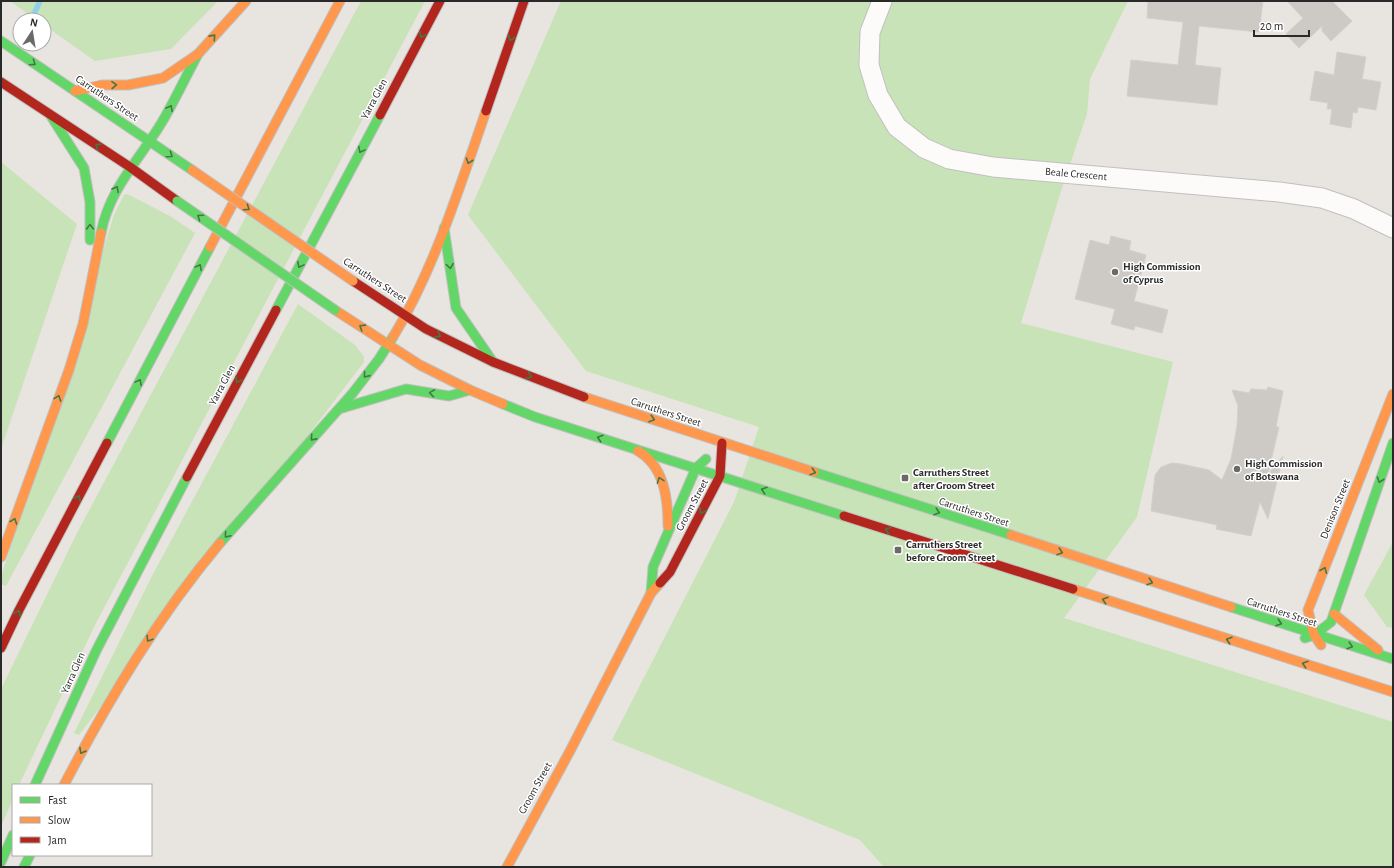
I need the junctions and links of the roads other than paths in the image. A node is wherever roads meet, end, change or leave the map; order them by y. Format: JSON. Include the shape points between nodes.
{"nodes":[{"id":1,"x":246,"y":1,"type":"edge"},
{"id":2,"x":340,"y":1,"type":"edge"},
{"id":3,"x":440,"y":1,"type":"edge"},
{"id":4,"x":524,"y":1,"type":"edge"},
{"id":5,"x":882,"y":1,"type":"edge"},
{"id":6,"x":1,"y":41,"type":"edge"},
{"id":7,"x":198,"y":54,"type":"junction"},
{"id":8,"x":1,"y":82,"type":"edge"},
{"id":9,"x":75,"y":91,"type":"junction"},
{"id":10,"x":51,"y":116,"type":"junction"},
{"id":11,"x":148,"y":140,"type":"junction"},
{"id":12,"x":130,"y":167,"type":"junction"},
{"id":13,"x":444,"y":227,"type":"junction"},
{"id":14,"x":1393,"y":228,"type":"edge"},
{"id":15,"x":90,"y":280,"type":"junction"},
{"id":16,"x":405,"y":315,"type":"junction"},
{"id":17,"x":389,"y":344,"type":"junction"},
{"id":18,"x":493,"y":362,"type":"junction"},
{"id":19,"x":470,"y":390,"type":"junction"},
{"id":20,"x":1393,"y":394,"type":"edge"},
{"id":21,"x":339,"y":409,"type":"junction"},
{"id":22,"x":722,"y":443,"type":"junction"},
{"id":23,"x":1393,"y":443,"type":"edge"},
{"id":24,"x":638,"y":450,"type":"junction"},
{"id":25,"x":696,"y":468,"type":"junction"},
{"id":26,"x":720,"y":476,"type":"junction"},
{"id":27,"x":668,"y":532,"type":"junction"},
{"id":28,"x":1,"y":557,"type":"edge"},
{"id":29,"x":651,"y":593,"type":"junction"},
{"id":30,"x":1309,"y":606,"type":"junction"},
{"id":31,"x":1295,"y":611,"type":"dead end"},
{"id":32,"x":1244,"y":612,"type":"junction"},
{"id":33,"x":1280,"y":612,"type":"dead end"},
{"id":34,"x":1334,"y":614,"type":"junction"},
{"id":35,"x":1314,"y":634,"type":"junction"},
{"id":36,"x":1294,"y":642,"type":"dead end"},
{"id":37,"x":1280,"y":647,"type":"dead end"},
{"id":38,"x":1,"y":648,"type":"edge"},
{"id":39,"x":1266,"y":652,"type":"junction"},
{"id":40,"x":1326,"y":652,"type":"dead end"},
{"id":41,"x":1389,"y":658,"type":"edge"},
{"id":42,"x":1334,"y":664,"type":"dead end"},
{"id":43,"x":1342,"y":676,"type":"junction"},
{"id":44,"x":1393,"y":692,"type":"edge"},
{"id":45,"x":36,"y":784,"type":"edge"},
{"id":46,"x":65,"y":784,"type":"edge"},
{"id":47,"x":12,"y":837,"type":"edge"},
{"id":48,"x":30,"y":856,"type":"edge"},
{"id":49,"x":1,"y":862,"type":"edge"},
{"id":50,"x":24,"y":867,"type":"edge"},
{"id":51,"x":507,"y":867,"type":"edge"}],
"edges":[{"from":7,"to":1,"type":"main road","one_way":true},
{"from":38,"to":2,"type":"main road","one_way":true},
{"from":3,"to":45,"type":"main road","name":"Yarra Glen","one_way":true,"via":[[96,651]]},
{"from":4,"to":13,"type":"main road","one_way":true},
{"from":5,"to":14,"type":"street","name":"Beale Crescent","via":[[870,32],[869,65],[878,95],[897,127],[924,148],[949,160],[993,167],[1322,198],[1354,209]]},
{"from":6,"to":9,"type":"main road","name":"Carruthers Street","one_way":true},
{"from":9,"to":7,"type":"main road","one_way":true,"via":[[163,78]]},
{"from":11,"to":7,"type":"main road","one_way":true,"via":[[162,122]]},
{"from":8,"to":10,"type":"main road"},
{"from":9,"to":11,"type":"main road","name":"Carruthers Street"},
{"from":12,"to":10,"type":"main road","one_way":true},
{"from":15,"to":10,"type":"main road","one_way":true,"via":[[90,202],[84,168]]},
{"from":11,"to":12,"type":"main road"},
{"from":11,"to":16,"type":"main road","name":"Carruthers Street","one_way":true,"bridge":true},
{"from":15,"to":12,"type":"main road","one_way":true,"via":[[108,204]]},
{"from":17,"to":12,"type":"main road","one_way":true,"bridge":true},
{"from":13,"to":16,"type":"main road"},
{"from":13,"to":18,"type":"main road","one_way":true,"via":[[456,308]]},
{"from":28,"to":15,"type":"main road","one_way":true,"via":[[69,370],[82,324]]},
{"from":16,"to":17,"type":"main road"},
{"from":16,"to":18,"type":"main road","name":"Carruthers Street","one_way":true,"via":[[426,329]]},
{"from":17,"to":19,"type":"main road","via":[[420,365]]},
{"from":17,"to":21,"type":"main road","one_way":true},
{"from":18,"to":22,"type":"main road","name":"Carruthers Street","one_way":true,"via":[[583,397]]},
{"from":19,"to":21,"type":"main road","one_way":true,"via":[[449,396],[406,389]]},
{"from":24,"to":19,"type":"main road","one_way":true,"via":[[534,417]]},
{"from":30,"to":20,"type":"main road","name":"Denison Street","one_way":true},
{"from":21,"to":46,"type":"main road","one_way":true,"via":[[214,550],[163,618],[118,688]]},
{"from":22,"to":25,"type":"main road","name":"Groom Street"},
{"from":22,"to":26,"type":"main road","name":"Groom Street"},
{"from":22,"to":32,"type":"main road","name":"Carruthers Street","one_way":true},
{"from":23,"to":34,"type":"main road","one_way":true},
{"from":24,"to":25,"type":"main road"},
{"from":27,"to":24,"type":"main road","one_way":true,"via":[[666,494],[653,462]]},
{"from":25,"to":26,"type":"main road"},
{"from":25,"to":27,"type":"main road","name":"Groom Street"},
{"from":26,"to":29,"type":"main road","name":"Groom Street","one_way":true,"via":[[670,572]]},
{"from":39,"to":26,"type":"main road","one_way":true},
{"from":27,"to":29,"type":"main road","name":"Groom Street","via":[[653,567]]},
{"from":29,"to":51,"type":"main road","name":"Groom Street"},
{"from":30,"to":31,"type":"main road"},
{"from":30,"to":35,"type":"main road","name":"Denison Street"},
{"from":32,"to":33,"type":"main road"},
{"from":32,"to":35,"type":"main road","name":"Carruthers Street","one_way":true},
{"from":34,"to":35,"type":"main road","via":[[1331,622]]},
{"from":34,"to":41,"type":"main road"},
{"from":35,"to":36,"type":"main road"},
{"from":35,"to":40,"type":"main road","name":"Denison Street"},
{"from":35,"to":41,"type":"main road","name":"Carruthers Street","one_way":true},
{"from":37,"to":39,"type":"main road"},
{"from":43,"to":39,"type":"main road","one_way":true},
{"from":42,"to":43,"type":"main road"},
{"from":43,"to":44,"type":"main road"},
{"from":47,"to":49,"type":"main road"},
{"from":48,"to":50,"type":"main road"}]}
